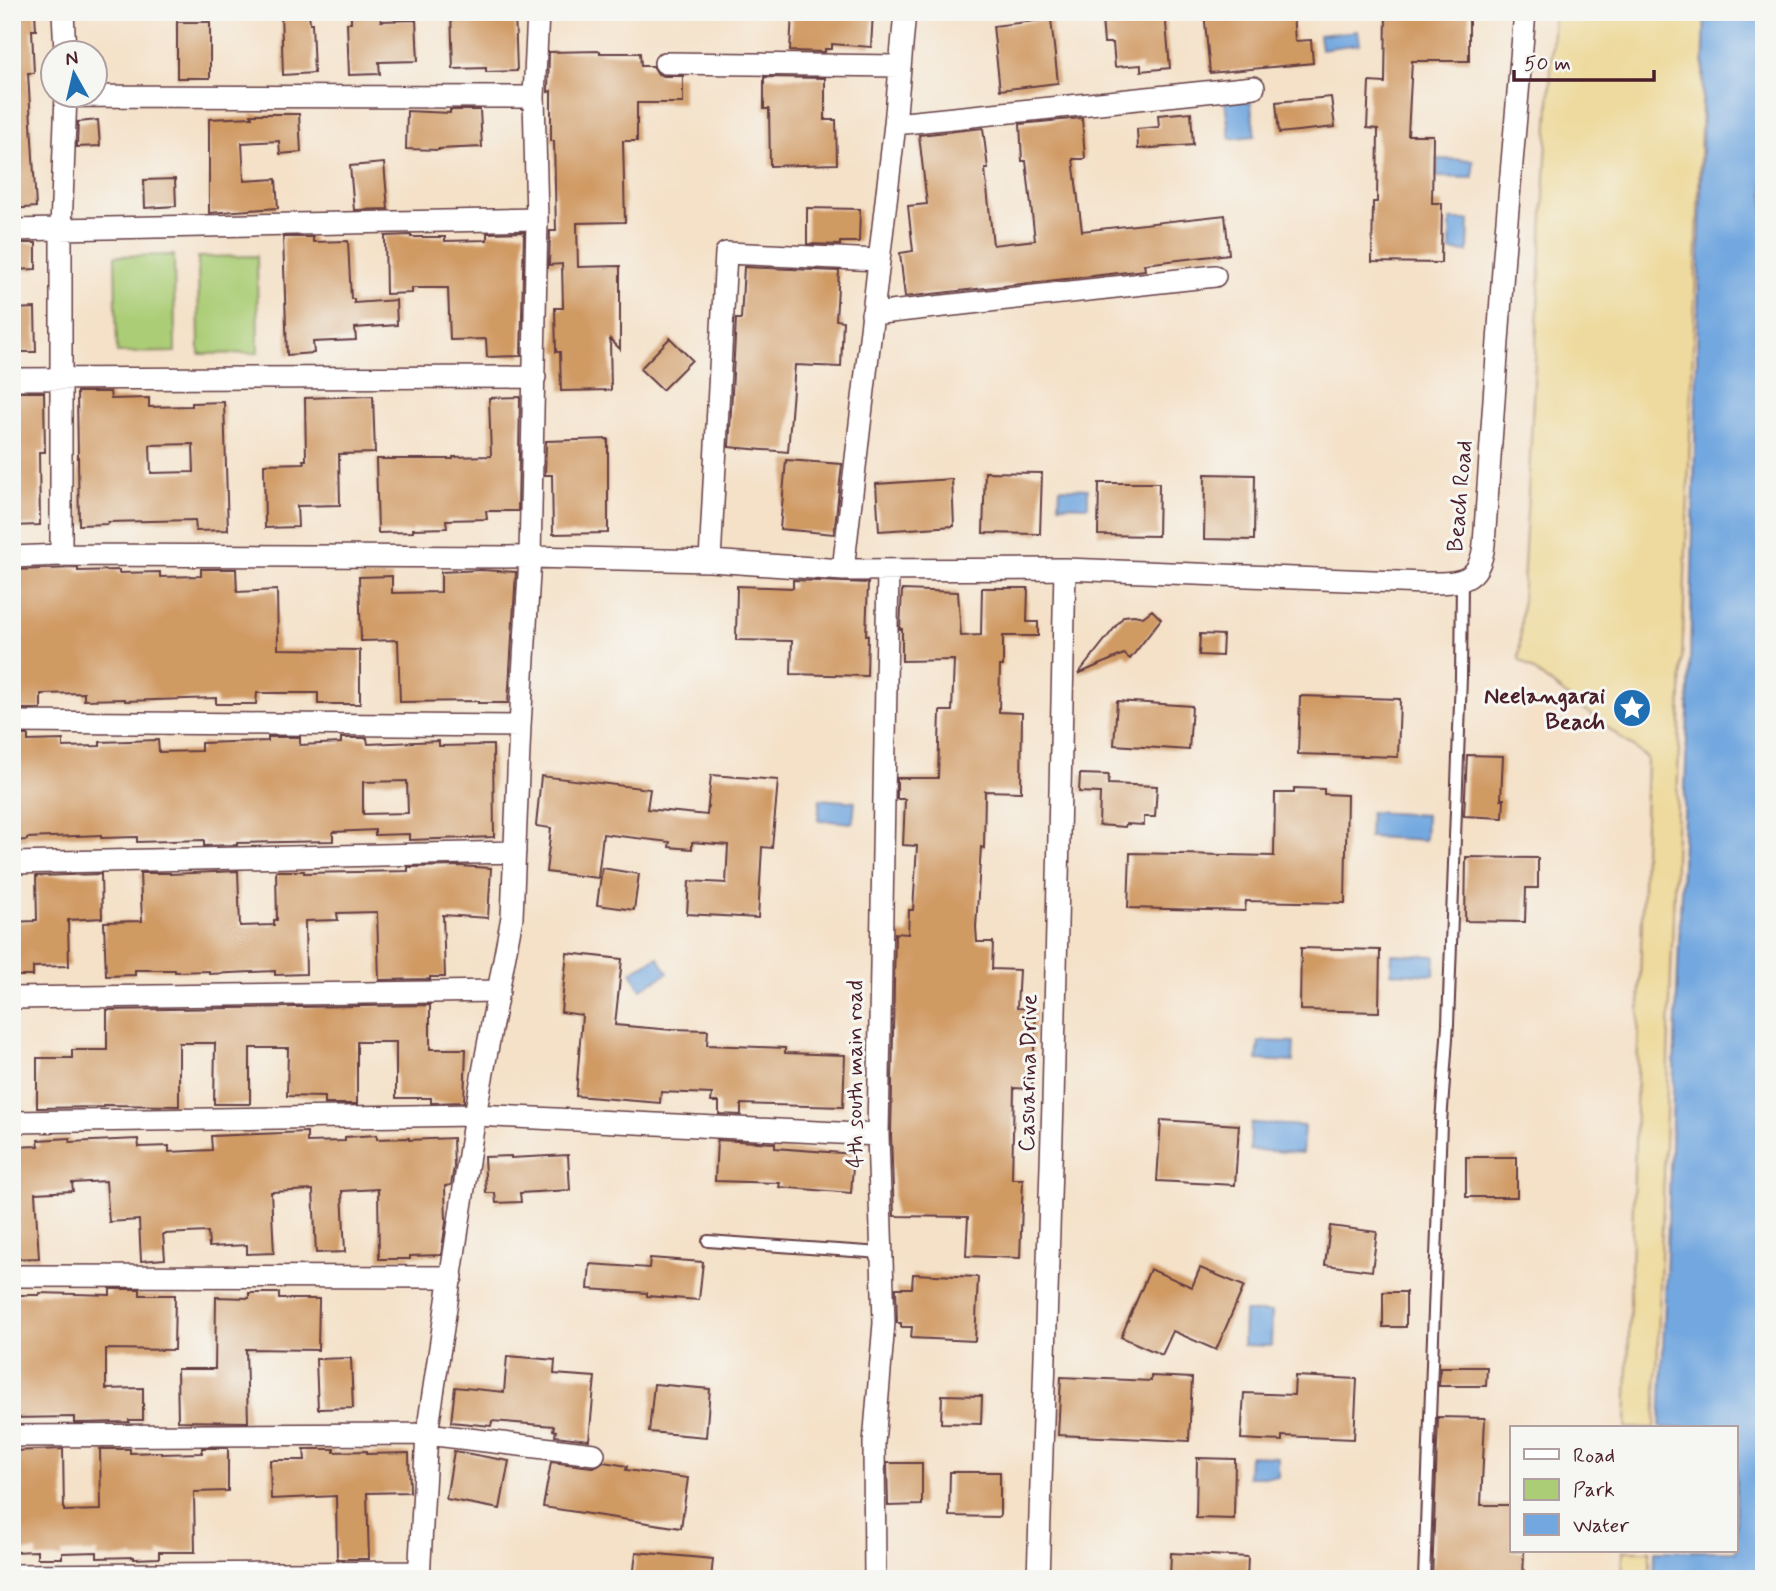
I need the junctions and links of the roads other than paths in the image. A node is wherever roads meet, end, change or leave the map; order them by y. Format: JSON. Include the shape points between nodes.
{"nodes":[{"id":1,"x":63,"y":12,"type":"edge"},
{"id":2,"x":538,"y":12,"type":"edge"},
{"id":3,"x":905,"y":12,"type":"edge"},
{"id":4,"x":1525,"y":12,"type":"edge"},
{"id":5,"x":64,"y":38,"type":"edge"},
{"id":6,"x":665,"y":63,"type":"dead end"},
{"id":7,"x":900,"y":66,"type":"junction"},
{"id":8,"x":1254,"y":87,"type":"dead end"},
{"id":9,"x":108,"y":95,"type":"edge"},
{"id":10,"x":534,"y":97,"type":"junction"},
{"id":11,"x":66,"y":108,"type":"edge"},
{"id":12,"x":895,"y":124,"type":"junction"},
{"id":13,"x":537,"y":219,"type":"junction"},
{"id":14,"x":61,"y":229,"type":"junction"},
{"id":15,"x":12,"y":230,"type":"edge"},
{"id":16,"x":879,"y":260,"type":"junction"},
{"id":17,"x":1215,"y":275,"type":"dead end"},
{"id":18,"x":872,"y":314,"type":"junction"},
{"id":19,"x":535,"y":377,"type":"junction"},
{"id":20,"x":12,"y":379,"type":"edge"},
{"id":21,"x":61,"y":379,"type":"junction"},
{"id":22,"x":61,"y":555,"type":"junction"},
{"id":23,"x":12,"y":557,"type":"edge"},
{"id":24,"x":530,"y":557,"type":"junction"},
{"id":25,"x":710,"y":561,"type":"junction"},
{"id":26,"x":1065,"y":569,"type":"junction"},
{"id":27,"x":843,"y":570,"type":"junction"},
{"id":28,"x":888,"y":570,"type":"junction"},
{"id":29,"x":1462,"y":580,"type":"junction"},
{"id":30,"x":12,"y":722,"type":"edge"},
{"id":31,"x":520,"y":726,"type":"junction"},
{"id":32,"x":515,"y":852,"type":"junction"},
{"id":33,"x":12,"y":863,"type":"edge"},
{"id":34,"x":499,"y":991,"type":"junction"},
{"id":35,"x":12,"y":998,"type":"edge"},
{"id":36,"x":475,"y":1115,"type":"junction"},
{"id":37,"x":12,"y":1122,"type":"edge"},
{"id":38,"x":878,"y":1135,"type":"junction"},
{"id":39,"x":708,"y":1241,"type":"dead end"},
{"id":40,"x":882,"y":1252,"type":"junction"},
{"id":41,"x":12,"y":1276,"type":"edge"},
{"id":42,"x":452,"y":1277,"type":"junction"},
{"id":43,"x":427,"y":1434,"type":"junction"},
{"id":44,"x":12,"y":1436,"type":"edge"},
{"id":45,"x":594,"y":1454,"type":"dead end"},
{"id":46,"x":12,"y":1575,"type":"edge"},
{"id":47,"x":420,"y":1575,"type":"edge"},
{"id":48,"x":875,"y":1579,"type":"edge"},
{"id":49,"x":1038,"y":1579,"type":"edge"},
{"id":50,"x":1424,"y":1579,"type":"edge"}],
"edges":[{"from":1,"to":5,"type":"street"},
{"from":2,"to":10,"type":"street"},
{"from":3,"to":7,"type":"street"},
{"from":4,"to":29,"type":"street","name":"Beach Road","via":[[1484,544],[1477,568]]},
{"from":6,"to":7,"type":"street"},
{"from":7,"to":12,"type":"street"},
{"from":8,"to":12,"type":"street"},
{"from":9,"to":10,"type":"street"},
{"from":10,"to":13,"type":"street"},
{"from":11,"to":14,"type":"street"},
{"from":12,"to":16,"type":"street"},
{"from":13,"to":14,"type":"street"},
{"from":13,"to":19,"type":"street"},
{"from":14,"to":15,"type":"street"},
{"from":14,"to":21,"type":"street"},
{"from":16,"to":18,"type":"street"},
{"from":16,"to":25,"type":"street","via":[[726,253]]},
{"from":17,"to":18,"type":"street"},
{"from":18,"to":27,"type":"street"},
{"from":19,"to":21,"type":"street"},
{"from":19,"to":24,"type":"street"},
{"from":20,"to":21,"type":"street"},
{"from":21,"to":22,"type":"street"},
{"from":22,"to":23,"type":"street","name":"Beach Road"},
{"from":22,"to":24,"type":"street","name":"Beach Road"},
{"from":24,"to":25,"type":"street","name":"Beach Road"},
{"from":24,"to":31,"type":"street"},
{"from":25,"to":27,"type":"street","name":"Beach Road"},
{"from":26,"to":28,"type":"street","name":"Beach Road"},
{"from":26,"to":29,"type":"street","name":"Beach Road","via":[[1425,583]]},
{"from":26,"to":49,"type":"street","name":"Casuarina Drive"},
{"from":27,"to":28,"type":"street","name":"Beach Road"},
{"from":28,"to":38,"type":"street","name":"4th south main road"},
{"from":29,"to":50,"type":"lane"},
{"from":30,"to":31,"type":"street"},
{"from":31,"to":32,"type":"street"},
{"from":32,"to":33,"type":"street"},
{"from":32,"to":34,"type":"street","via":[[512,917]]},
{"from":34,"to":35,"type":"street"},
{"from":34,"to":36,"type":"street"},
{"from":36,"to":37,"type":"street"},
{"from":36,"to":38,"type":"street"},
{"from":36,"to":42,"type":"street"},
{"from":38,"to":40,"type":"street","name":"4th south main road"},
{"from":39,"to":40,"type":"lane"},
{"from":40,"to":48,"type":"street","name":"4th south main road","via":[[884,1323],[874,1443]]},
{"from":41,"to":42,"type":"street"},
{"from":42,"to":43,"type":"street"},
{"from":43,"to":44,"type":"street"},
{"from":43,"to":45,"type":"street"},
{"from":43,"to":47,"type":"street"},
{"from":46,"to":47,"type":"street"}]}
